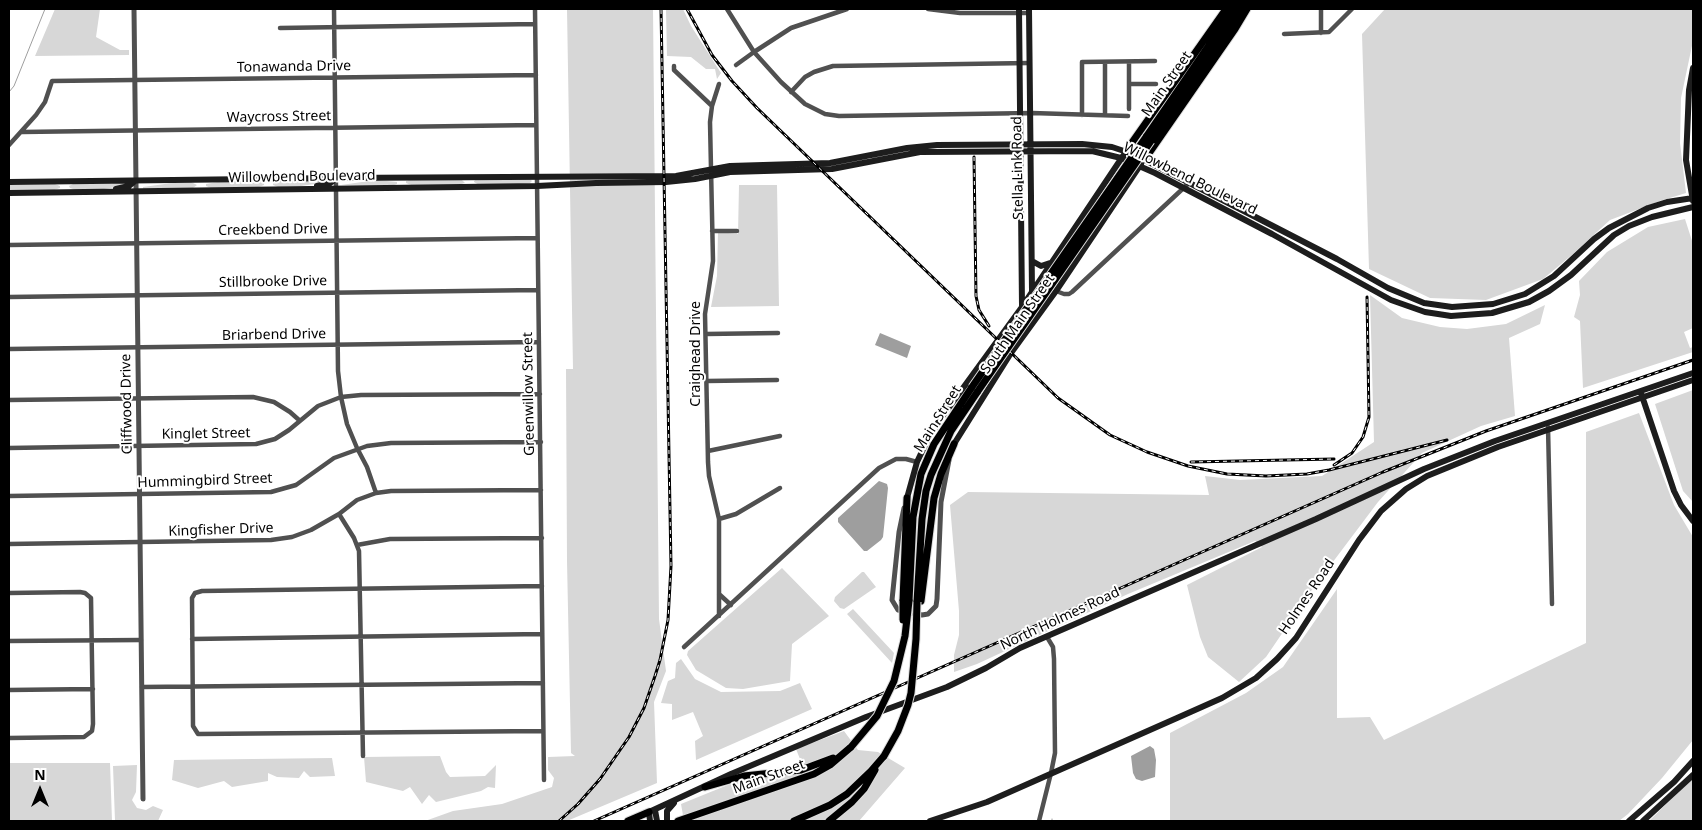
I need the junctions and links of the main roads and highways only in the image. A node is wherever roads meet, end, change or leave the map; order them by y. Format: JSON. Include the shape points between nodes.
{"nodes":[{"id":1,"x":1226,"y":9,"type":"edge"},
{"id":2,"x":1234,"y":9,"type":"edge"},
{"id":3,"x":1242,"y":9,"type":"edge"},
{"id":4,"x":1247,"y":9,"type":"edge"},
{"id":5,"x":1019,"y":11,"type":"edge"},
{"id":6,"x":1029,"y":11,"type":"edge"},
{"id":7,"x":1693,"y":68,"type":"edge"},
{"id":8,"x":1690,"y":124,"type":"edge"},
{"id":9,"x":1136,"y":136,"type":"junction"},
{"id":10,"x":1150,"y":141,"type":"junction"},
{"id":11,"x":1020,"y":148,"type":"junction"},
{"id":12,"x":1030,"y":148,"type":"junction"},
{"id":13,"x":1124,"y":154,"type":"junction"},
{"id":14,"x":1145,"y":159,"type":"junction"},
{"id":15,"x":1140,"y":166,"type":"junction"},
{"id":16,"x":1112,"y":172,"type":"junction"},
{"id":17,"x":469,"y":177,"type":"junction"},
{"id":18,"x":564,"y":177,"type":"junction"},
{"id":19,"x":337,"y":178,"type":"junction"},
{"id":20,"x":374,"y":178,"type":"junction"},
{"id":21,"x":401,"y":178,"type":"junction"},
{"id":22,"x":268,"y":179,"type":"junction"},
{"id":23,"x":202,"y":180,"type":"junction"},
{"id":24,"x":596,"y":180,"type":"junction"},
{"id":25,"x":135,"y":181,"type":"junction"},
{"id":26,"x":166,"y":181,"type":"junction"},
{"id":27,"x":9,"y":182,"type":"edge"},
{"id":28,"x":64,"y":182,"type":"junction"},
{"id":29,"x":1130,"y":182,"type":"junction"},
{"id":30,"x":537,"y":186,"type":"junction"},
{"id":31,"x":470,"y":187,"type":"junction"},
{"id":32,"x":402,"y":188,"type":"junction"},
{"id":33,"x":304,"y":189,"type":"junction"},
{"id":34,"x":337,"y":189,"type":"junction"},
{"id":35,"x":269,"y":190,"type":"junction"},
{"id":36,"x":136,"y":191,"type":"junction"},
{"id":37,"x":202,"y":191,"type":"junction"},
{"id":38,"x":65,"y":192,"type":"junction"},
{"id":39,"x":100,"y":192,"type":"junction"},
{"id":40,"x":9,"y":193,"type":"edge"},
{"id":41,"x":1693,"y":199,"type":"edge"},
{"id":42,"x":1235,"y":206,"type":"junction"},
{"id":43,"x":1693,"y":207,"type":"edge"},
{"id":44,"x":1232,"y":213,"type":"junction"},
{"id":45,"x":1634,"y":214,"type":"junction"},
{"id":46,"x":1637,"y":222,"type":"junction"},
{"id":47,"x":1276,"y":227,"type":"junction"},
{"id":48,"x":1021,"y":233,"type":"junction"},
{"id":49,"x":1031,"y":233,"type":"junction"},
{"id":50,"x":1272,"y":234,"type":"junction"},
{"id":51,"x":1577,"y":255,"type":"junction"},
{"id":52,"x":1337,"y":259,"type":"junction"},
{"id":53,"x":1032,"y":261,"type":"junction"},
{"id":54,"x":1583,"y":262,"type":"junction"},
{"id":55,"x":1051,"y":263,"type":"junction"},
{"id":56,"x":1334,"y":268,"type":"junction"},
{"id":57,"x":1032,"y":291,"type":"junction"},
{"id":58,"x":1397,"y":292,"type":"junction"},
{"id":59,"x":1526,"y":294,"type":"junction"},
{"id":60,"x":1392,"y":300,"type":"junction"},
{"id":61,"x":1529,"y":302,"type":"junction"},
{"id":62,"x":1022,"y":307,"type":"junction"},
{"id":63,"x":1463,"y":307,"type":"junction"},
{"id":64,"x":1464,"y":316,"type":"junction"},
{"id":65,"x":1008,"y":326,"type":"junction"},
{"id":66,"x":1030,"y":327,"type":"junction"},
{"id":67,"x":1024,"y":336,"type":"junction"},
{"id":68,"x":1693,"y":373,"type":"edge"},
{"id":69,"x":1693,"y":380,"type":"edge"},
{"id":70,"x":975,"y":389,"type":"junction"},
{"id":71,"x":1641,"y":394,"type":"junction"},
{"id":72,"x":1548,"y":427,"type":"junction"},
{"id":73,"x":954,"y":444,"type":"joint"},
{"id":74,"x":1424,"y":469,"type":"joint"},
{"id":75,"x":907,"y":498,"type":"joint"},
{"id":76,"x":1693,"y":521,"type":"edge"},
{"id":77,"x":906,"y":601,"type":"junction"},
{"id":78,"x":919,"y":602,"type":"junction"},
{"id":79,"x":849,"y":749,"type":"junction"},
{"id":80,"x":882,"y":759,"type":"junction"},
{"id":81,"x":1693,"y":761,"type":"edge"},
{"id":82,"x":1693,"y":775,"type":"edge"},
{"id":83,"x":705,"y":787,"type":"junction"},
{"id":84,"x":1658,"y":796,"type":"junction"},
{"id":85,"x":679,"y":799,"type":"junction"},
{"id":86,"x":1664,"y":803,"type":"junction"},
{"id":87,"x":652,"y":811,"type":"junction"},
{"id":88,"x":629,"y":821,"type":"edge"},
{"id":89,"x":633,"y":821,"type":"edge"},
{"id":90,"x":650,"y":821,"type":"edge"},
{"id":91,"x":657,"y":821,"type":"edge"},
{"id":92,"x":667,"y":821,"type":"edge"},
{"id":93,"x":678,"y":821,"type":"edge"},
{"id":94,"x":794,"y":821,"type":"edge"},
{"id":95,"x":829,"y":821,"type":"edge"},
{"id":96,"x":930,"y":821,"type":"edge"},
{"id":97,"x":1629,"y":821,"type":"edge"},
{"id":98,"x":1643,"y":821,"type":"edge"}],
"edges":[{"from":1,"to":9,"type":"highway"},
{"from":2,"to":10,"type":"highway","name":"Main Street"},
{"from":3,"to":10,"type":"highway","name":"Main Street"},
{"from":4,"to":10,"type":"highway"},
{"from":5,"to":11,"type":"main road","name":"Stella Link Road"},
{"from":6,"to":12,"type":"main road","name":"Stella Link Road"},
{"from":7,"to":8,"type":"main road","via":[[1689,90]]},
{"from":8,"to":41,"type":"main road","via":[[1686,160]]},
{"from":9,"to":10,"type":"highway","via":[[1138,144],[1148,147]]},
{"from":9,"to":13,"type":"highway"},
{"from":10,"to":14,"type":"highway"},
{"from":10,"to":70,"type":"highway","name":"Main Street","bridge":true},
{"from":11,"to":12,"type":"main road","name":"Willowbend Boulevard"},
{"from":11,"to":24,"type":"main road","name":"Willowbend Boulevard","via":[[907,148],[830,166]]},
{"from":11,"to":48,"type":"main road","name":"Stella Link Road"},
{"from":12,"to":13,"type":"main road","name":"Willowbend Boulevard","via":[[1112,147]]},
{"from":12,"to":49,"type":"main road","name":"Stella Link Road"},
{"from":13,"to":14,"type":"main road","name":"Willowbend Boulevard"},
{"from":13,"to":15,"type":"main road","name":"Willowbend Boulevard"},
{"from":13,"to":16,"type":"main road","name":"South Main Street"},
{"from":14,"to":15,"type":"main road","name":"South Main Street"},
{"from":14,"to":42,"type":"main road","name":"Willowbend Boulevard"},
{"from":15,"to":29,"type":"main road","name":"South Main Street"},
{"from":15,"to":44,"type":"main road","name":"Willowbend Boulevard"},
{"from":16,"to":29,"type":"main road","via":[[1120,169],[1128,172]]},
{"from":16,"to":55,"type":"main road","name":"South Main Street"},
{"from":17,"to":18,"type":"main road","name":"Willowbend Boulevard"},
{"from":17,"to":21,"type":"main road","name":"Willowbend Boulevard"},
{"from":17,"to":31,"type":"main road"},
{"from":18,"to":24,"type":"main road","name":"Willowbend Boulevard"},
{"from":18,"to":30,"type":"main road","via":[[540,181]]},
{"from":19,"to":20,"type":"main road","name":"Willowbend Boulevard"},
{"from":19,"to":22,"type":"main road","name":"Willowbend Boulevard"},
{"from":19,"to":33,"type":"main road","via":[[330,184]]},
{"from":20,"to":21,"type":"main road","name":"Willowbend Boulevard"},
{"from":20,"to":34,"type":"main road","via":[[342,183]]},
{"from":21,"to":32,"type":"main road"},
{"from":22,"to":23,"type":"main road","name":"Willowbend Boulevard"},
{"from":22,"to":35,"type":"main road"},
{"from":23,"to":26,"type":"main road","name":"Willowbend Boulevard"},
{"from":23,"to":37,"type":"main road"},
{"from":24,"to":30,"type":"main road","name":"Willowbend Boulevard"},
{"from":25,"to":26,"type":"main road","name":"Willowbend Boulevard"},
{"from":25,"to":28,"type":"main road","name":"Willowbend Boulevard"},
{"from":25,"to":39,"type":"main road","via":[[129,186]]},
{"from":26,"to":36,"type":"main road","via":[[141,186]]},
{"from":27,"to":28,"type":"main road","name":"Willowbend Boulevard"},
{"from":28,"to":38,"type":"main road"},
{"from":29,"to":66,"type":"main road","name":"South Main Street"},
{"from":30,"to":31,"type":"main road","name":"Willowbend Boulevard"},
{"from":31,"to":32,"type":"main road","name":"Willowbend Boulevard"},
{"from":32,"to":34,"type":"main road","name":"Willowbend Boulevard"},
{"from":33,"to":34,"type":"main road","name":"Willowbend Boulevard"},
{"from":33,"to":35,"type":"main road","name":"Willowbend Boulevard"},
{"from":35,"to":37,"type":"main road","name":"Willowbend Boulevard"},
{"from":36,"to":37,"type":"main road","name":"Willowbend Boulevard"},
{"from":36,"to":39,"type":"main road","name":"Willowbend Boulevard"},
{"from":38,"to":39,"type":"main road","name":"Willowbend Boulevard"},
{"from":38,"to":40,"type":"main road","name":"Willowbend Boulevard"},
{"from":41,"to":45,"type":"main road","name":"Willowbend Boulevard","via":[[1667,202]]},
{"from":42,"to":44,"type":"main road"},
{"from":42,"to":47,"type":"main road","name":"Willowbend Boulevard"},
{"from":43,"to":46,"type":"main road","name":"Willowbend Boulevard"},
{"from":44,"to":50,"type":"main road","name":"Willowbend Boulevard"},
{"from":45,"to":46,"type":"main road"},
{"from":45,"to":51,"type":"main road","name":"Willowbend Boulevard","via":[[1609,228]]},
{"from":46,"to":54,"type":"main road","name":"Willowbend Boulevard","via":[[1614,235]]},
{"from":47,"to":50,"type":"main road"},
{"from":47,"to":52,"type":"main road","name":"Willowbend Boulevard"},
{"from":48,"to":49,"type":"main road"},
{"from":48,"to":62,"type":"main road","name":"Stella Link Road"},
{"from":49,"to":53,"type":"main road","name":"Stella Link Road"},
{"from":50,"to":56,"type":"main road","name":"Willowbend Boulevard"},
{"from":51,"to":54,"type":"main road"},
{"from":51,"to":59,"type":"main road","name":"Willowbend Boulevard","via":[[1554,276]]},
{"from":52,"to":56,"type":"main road"},
{"from":52,"to":58,"type":"main road","name":"Willowbend Boulevard"},
{"from":53,"to":55,"type":"main road","via":[[1041,266]]},
{"from":53,"to":57,"type":"main road","name":"Stella Link Road"},
{"from":54,"to":61,"type":"main road","name":"Willowbend Boulevard","via":[[1549,291]]},
{"from":55,"to":57,"type":"main road","name":"South Main Street"},
{"from":56,"to":60,"type":"main road","name":"Willowbend Boulevard"},
{"from":57,"to":62,"type":"main road","name":"South Main Street"},
{"from":57,"to":66,"type":"main road","name":"Stella Link Road"},
{"from":58,"to":60,"type":"main road"},
{"from":58,"to":63,"type":"main road","name":"Willowbend Boulevard","via":[[1424,302]]},
{"from":59,"to":61,"type":"main road"},
{"from":59,"to":63,"type":"main road","name":"Willowbend Boulevard"},
{"from":60,"to":64,"type":"main road","name":"Willowbend Boulevard","via":[[1425,312]]},
{"from":61,"to":64,"type":"main road","name":"Willowbend Boulevard","via":[[1492,313]]},
{"from":62,"to":65,"type":"main road","name":"South Main Street"},
{"from":63,"to":64,"type":"main road"},
{"from":65,"to":67,"type":"main road"},
{"from":65,"to":75,"type":"main road","name":"South Main Street","via":[[927,441]]},
{"from":66,"to":67,"type":"main road","name":"South Main Street"},
{"from":67,"to":73,"type":"main road","name":"South Main Street"},
{"from":68,"to":71,"type":"main road","name":"Holmes Road"},
{"from":69,"to":71,"type":"main road","name":"Holmes Road"},
{"from":70,"to":77,"type":"highway","name":"Main Street","via":[[934,444],[921,474],[913,517]]},
{"from":70,"to":78,"type":"highway","name":"Main Street","via":[[930,475],[922,519]]},
{"from":71,"to":72,"type":"main road","name":"Holmes Road"},
{"from":71,"to":76,"type":"main road","via":[[1674,491]]},
{"from":72,"to":74,"type":"main road","name":"Holmes Road","via":[[1496,441]]},
{"from":72,"to":96,"type":"main road","name":"Holmes Road","via":[[1427,476],[1392,500],[1359,540],[1296,638],[1256,678],[1222,698],[986,802]]},
{"from":73,"to":78,"type":"highway","via":[[934,498]]},
{"from":74,"to":83,"type":"main road","name":"North Holmes Road","via":[[1020,648],[947,687],[815,738]]},
{"from":75,"to":77,"type":"highway"},
{"from":77,"to":79,"type":"highway","name":"Main Street","bridge":true,"via":[[902,655],[894,681],[883,706]]},
{"from":78,"to":80,"type":"highway","bridge":true,"via":[[913,682],[908,705]]},
{"from":79,"to":83,"type":"highway","via":[[801,770],[744,776]]},
{"from":79,"to":93,"type":"highway","name":"Main Street","via":[[814,774]]},
{"from":80,"to":94,"type":"highway","via":[[847,794]]},
{"from":80,"to":95,"type":"highway","via":[[864,789]]},
{"from":81,"to":84,"type":"main road"},
{"from":82,"to":86,"type":"main road"},
{"from":83,"to":85,"type":"main road"},
{"from":84,"to":86,"type":"main road"},
{"from":84,"to":97,"type":"main road"},
{"from":85,"to":87,"type":"main road"},
{"from":85,"to":92,"type":"main road","via":[[667,811]]},
{"from":86,"to":98,"type":"main road"},
{"from":87,"to":88,"type":"highway"},
{"from":87,"to":90,"type":"main road"},
{"from":87,"to":91,"type":"main road"},
{"from":88,"to":89,"type":"highway"}]}
